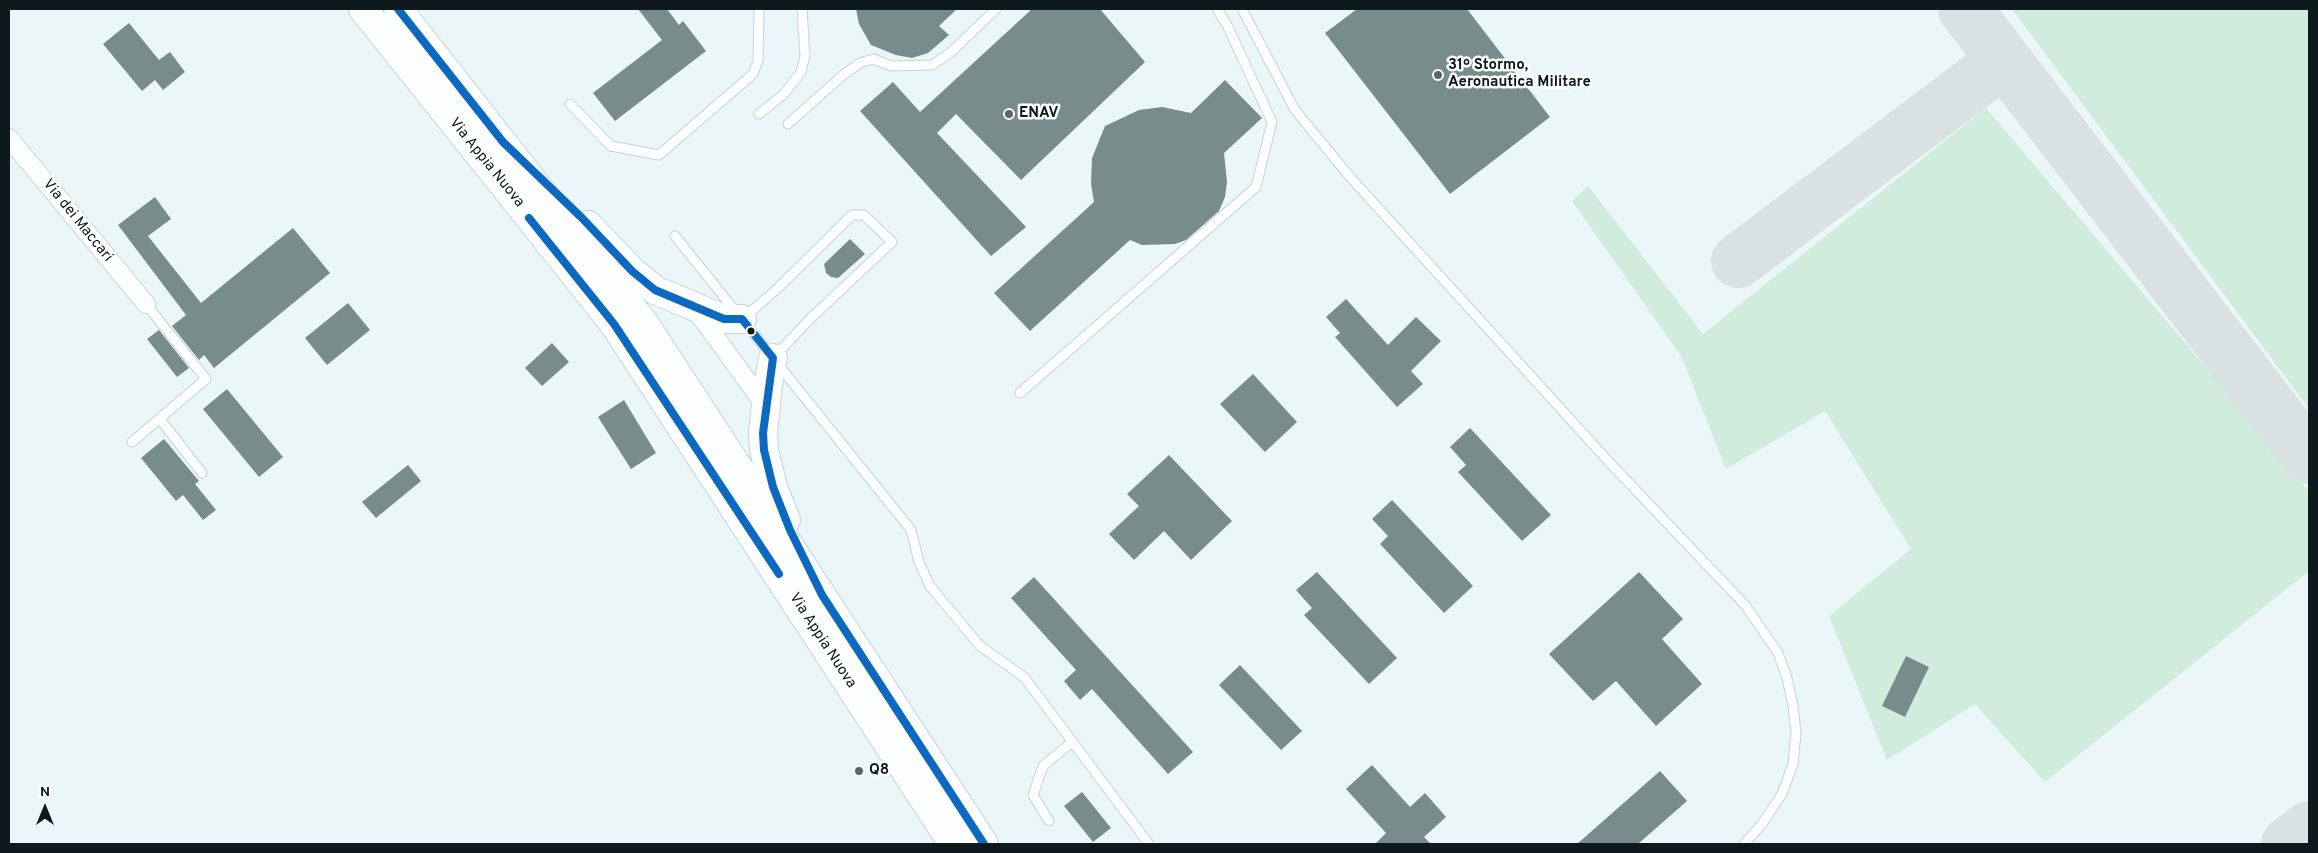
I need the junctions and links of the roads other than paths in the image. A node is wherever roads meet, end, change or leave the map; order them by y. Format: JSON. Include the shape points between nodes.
{"nodes":[{"id":1,"x":363,"y":9,"type":"edge"},
{"id":2,"x":398,"y":9,"type":"edge"},
{"id":3,"x":760,"y":9,"type":"edge"},
{"id":4,"x":802,"y":9,"type":"edge"},
{"id":5,"x":996,"y":9,"type":"edge"},
{"id":6,"x":1217,"y":9,"type":"edge"},
{"id":7,"x":1242,"y":9,"type":"edge"},
{"id":8,"x":570,"y":104,"type":"dead end"},
{"id":9,"x":759,"y":114,"type":"dead end"},
{"id":10,"x":788,"y":124,"type":"dead end"},
{"id":11,"x":9,"y":138,"type":"edge"},
{"id":12,"x":503,"y":142,"type":"junction"},
{"id":13,"x":675,"y":236,"type":"dead end"},
{"id":14,"x":146,"y":304,"type":"joint"},
{"id":15,"x":694,"y":306,"type":"junction"},
{"id":16,"x":742,"y":319,"type":"junction"},
{"id":17,"x":773,"y":358,"type":"junction"},
{"id":18,"x":1020,"y":393,"type":"dead end"},
{"id":19,"x":766,"y":407,"type":"junction"},
{"id":20,"x":160,"y":419,"type":"junction"},
{"id":21,"x":132,"y":442,"type":"dead end"},
{"id":22,"x":202,"y":473,"type":"dead end"},
{"id":23,"x":822,"y":596,"type":"junction"},
{"id":24,"x":1072,"y":742,"type":"junction"},
{"id":25,"x":1049,"y":821,"type":"dead end"},
{"id":26,"x":953,"y":844,"type":"edge"},
{"id":27,"x":984,"y":844,"type":"edge"},
{"id":28,"x":1149,"y":844,"type":"edge"},
{"id":29,"x":1744,"y":844,"type":"edge"}],
"edges":[{"from":1,"to":26,"type":"main road","name":"Via Appia Nuova","via":[[614,324]]},
{"from":2,"to":12,"type":"main road","name":"Via Appia Nuova"},
{"from":3,"to":8,"type":"lane","via":[[758,61],[753,74],[659,155],[611,146]]},
{"from":4,"to":9,"type":"lane","via":[[805,56],[801,72],[784,94]]},
{"from":5,"to":10,"type":"lane","via":[[950,53],[932,65],[891,66],[873,59],[860,63]]},
{"from":6,"to":18,"type":"lane","via":[[1272,122],[1256,187]]},
{"from":7,"to":29,"type":"lane","via":[[1294,110],[1350,177],[1745,605],[1778,653],[1788,678],[1793,706],[1796,733],[1793,764],[1782,794]]},
{"from":11,"to":14,"type":"street","name":"Via dei Maccari"},
{"from":12,"to":15,"type":"main road","via":[[645,283]]},
{"from":12,"to":23,"type":"main road","name":"Via Appia Nuova","via":[[644,323]]},
{"from":13,"to":16,"type":"lane"},
{"from":14,"to":20,"type":"lane","via":[[206,379]]},
{"from":15,"to":16,"type":"main road","via":[[724,319]]},
{"from":15,"to":19,"type":"street"},
{"from":16,"to":17,"type":"lane"},
{"from":16,"to":17,"type":"lane","via":[[852,215],[864,215],[892,242]]},
{"from":17,"to":19,"type":"main road"},
{"from":17,"to":24,"type":"lane","via":[[911,530],[919,562],[930,586],[980,646],[1024,677]]},
{"from":19,"to":23,"type":"main road","via":[[764,450],[773,487]]},
{"from":20,"to":21,"type":"lane"},
{"from":20,"to":22,"type":"lane"},
{"from":23,"to":27,"type":"main road","name":"Via Appia Nuova"},
{"from":24,"to":25,"type":"lane","via":[[1043,766],[1033,795]]},
{"from":24,"to":28,"type":"lane"}]}
